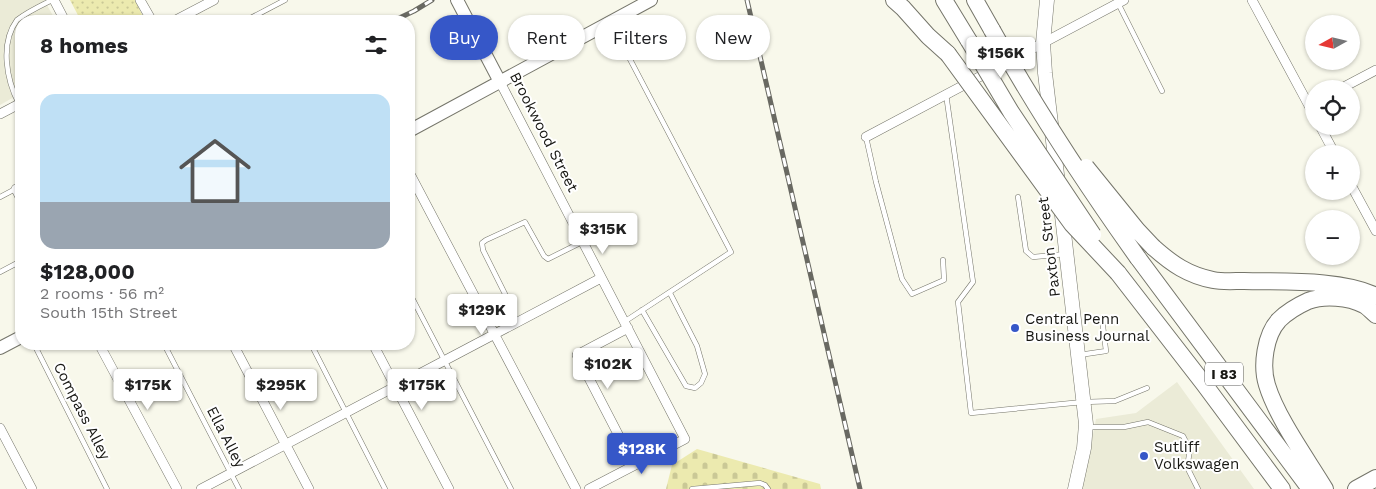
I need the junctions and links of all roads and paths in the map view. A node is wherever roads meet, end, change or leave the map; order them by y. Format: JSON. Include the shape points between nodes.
{"nodes":[{"id":1,"x":53,"y":0,"type":"edge"},
{"id":2,"x":140,"y":0,"type":"edge"},
{"id":3,"x":214,"y":0,"type":"edge"},
{"id":4,"x":285,"y":0,"type":"edge"},
{"id":5,"x":457,"y":0,"type":"edge"},
{"id":6,"x":651,"y":0,"type":"edge"},
{"id":7,"x":894,"y":0,"type":"edge"},
{"id":8,"x":944,"y":0,"type":"edge"},
{"id":9,"x":974,"y":0,"type":"edge"},
{"id":10,"x":1047,"y":0,"type":"edge"},
{"id":11,"x":1252,"y":0,"type":"edge"},
{"id":12,"x":1121,"y":1,"type":"edge"},
{"id":13,"x":25,"y":15,"type":"edge"},
{"id":14,"x":62,"y":15,"type":"edge"},
{"id":15,"x":149,"y":15,"type":"edge"},
{"id":16,"x":185,"y":15,"type":"edge"},
{"id":17,"x":256,"y":15,"type":"edge"},
{"id":18,"x":624,"y":15,"type":"edge"},
{"id":19,"x":15,"y":23,"type":"edge"},
{"id":20,"x":595,"y":31,"type":"edge"},
{"id":21,"x":1043,"y":43,"type":"junction"},
{"id":22,"x":2,"y":52,"type":"edge"},
{"id":23,"x":631,"y":60,"type":"edge"},
{"id":24,"x":1011,"y":64,"type":"junction"},
{"id":25,"x":1376,"y":70,"type":"edge"},
{"id":26,"x":1357,"y":80,"type":"edge"},
{"id":27,"x":500,"y":82,"type":"junction"},
{"id":28,"x":1162,"y":91,"type":"dead end"},
{"id":29,"x":1305,"y":93,"type":"edge"},
{"id":30,"x":946,"y":94,"type":"junction"},
{"id":31,"x":15,"y":95,"type":"edge"},
{"id":32,"x":15,"y":106,"type":"edge"},
{"id":33,"x":0,"y":114,"type":"edge"},
{"id":34,"x":415,"y":128,"type":"edge"},
{"id":35,"x":866,"y":136,"type":"joint"},
{"id":36,"x":415,"y":183,"type":"edge"},
{"id":37,"x":15,"y":189,"type":"edge"},
{"id":38,"x":0,"y":197,"type":"edge"},
{"id":39,"x":1018,"y":198,"type":"dead end"},
{"id":40,"x":1359,"y":200,"type":"edge"},
{"id":41,"x":1376,"y":231,"type":"edge"},
{"id":42,"x":582,"y":242,"type":"junction"},
{"id":43,"x":1067,"y":253,"type":"junction"},
{"id":44,"x":944,"y":260,"type":"dead end"},
{"id":45,"x":15,"y":264,"type":"edge"},
{"id":46,"x":0,"y":272,"type":"edge"},
{"id":47,"x":1118,"y":273,"type":"junction"},
{"id":48,"x":600,"y":278,"type":"junction"},
{"id":49,"x":670,"y":293,"type":"junction"},
{"id":50,"x":505,"y":294,"type":"dead end"},
{"id":51,"x":1376,"y":296,"type":"edge"},
{"id":52,"x":415,"y":304,"type":"edge"},
{"id":53,"x":642,"y":310,"type":"junction"},
{"id":54,"x":1376,"y":315,"type":"edge"},
{"id":55,"x":1102,"y":318,"type":"dead end"},
{"id":56,"x":626,"y":325,"type":"junction"},
{"id":57,"x":494,"y":334,"type":"junction"},
{"id":58,"x":15,"y":340,"type":"edge"},
{"id":59,"x":0,"y":348,"type":"edge"},
{"id":60,"x":37,"y":350,"type":"edge"},
{"id":61,"x":102,"y":350,"type":"edge"},
{"id":62,"x":167,"y":350,"type":"edge"},
{"id":63,"x":236,"y":350,"type":"edge"},
{"id":64,"x":314,"y":350,"type":"edge"},
{"id":65,"x":376,"y":350,"type":"edge"},
{"id":66,"x":1078,"y":355,"type":"junction"},
{"id":67,"x":444,"y":361,"type":"junction"},
{"id":68,"x":395,"y":386,"type":"junction"},
{"id":69,"x":1147,"y":388,"type":"dead end"},
{"id":70,"x":1083,"y":402,"type":"junction"},
{"id":71,"x":347,"y":412,"type":"junction"},
{"id":72,"x":1086,"y":427,"type":"junction"},
{"id":73,"x":0,"y":428,"type":"edge"},
{"id":74,"x":285,"y":444,"type":"junction"},
{"id":75,"x":634,"y":465,"type":"junction"},
{"id":76,"x":231,"y":473,"type":"junction"},
{"id":77,"x":1376,"y":478,"type":"edge"},
{"id":78,"x":32,"y":489,"type":"edge"},
{"id":79,"x":107,"y":489,"type":"edge"},
{"id":80,"x":176,"y":489,"type":"edge"},
{"id":81,"x":202,"y":489,"type":"edge"},
{"id":82,"x":239,"y":489,"type":"edge"},
{"id":83,"x":309,"y":489,"type":"edge"},
{"id":84,"x":385,"y":489,"type":"edge"},
{"id":85,"x":449,"y":489,"type":"edge"},
{"id":86,"x":511,"y":489,"type":"edge"},
{"id":87,"x":576,"y":489,"type":"edge"},
{"id":88,"x":589,"y":489,"type":"edge"},
{"id":89,"x":692,"y":489,"type":"edge"},
{"id":90,"x":768,"y":489,"type":"edge"},
{"id":91,"x":1075,"y":489,"type":"edge"},
{"id":92,"x":1198,"y":489,"type":"edge"},
{"id":93,"x":1282,"y":489,"type":"edge"},
{"id":94,"x":1310,"y":489,"type":"edge"},
{"id":95,"x":1325,"y":489,"type":"edge"},
{"id":96,"x":1356,"y":489,"type":"edge"}],
"edges":[{"from":1,"to":13,"type":"lane"},
{"from":1,"to":14,"type":"street"},
{"from":2,"to":15,"type":"street"},
{"from":3,"to":16,"type":"street"},
{"from":4,"to":17,"type":"lane"},
{"from":5,"to":27,"type":"main road","name":"Brookwood Street"},
{"from":6,"to":18,"type":"main road"},
{"from":7,"to":47,"type":"highway","bridge":true,"via":[[948,54],[1072,224]]},
{"from":8,"to":47,"type":"highway","number":"I 83","bridge":true,"via":[[1011,112]]},
{"from":9,"to":24,"type":"highway","number":"I 83","bridge":true},
{"from":10,"to":21,"type":"main road","name":"Paxton Street"},
{"from":11,"to":29,"type":"street"},
{"from":12,"to":21,"type":"street"},
{"from":12,"to":28,"type":"lane"},
{"from":19,"to":22,"type":"lane"},
{"from":20,"to":27,"type":"main road"},
{"from":21,"to":30,"type":"street"},
{"from":21,"to":43,"type":"main road","name":"Paxton Street"},
{"from":22,"to":31,"type":"lane","via":[[4,70]]},
{"from":23,"to":49,"type":"lane","via":[[731,252]]},
{"from":24,"to":51,"type":"highway","bridge":true,"via":[[1058,134],[1137,230],[1172,264],[1214,281],[1333,284]]},
{"from":24,"to":94,"type":"highway","number":"I 83","bridge":true,"via":[[1098,203]]},
{"from":25,"to":26,"type":"street"},
{"from":27,"to":34,"type":"main road"},
{"from":27,"to":42,"type":"street","name":"Brookwood Street"},
{"from":30,"to":35,"type":"street"},
{"from":30,"to":70,"type":"lane","via":[[973,282],[958,302],[971,413]]},
{"from":32,"to":33,"type":"street"},
{"from":35,"to":44,"type":"lane","via":[[902,279],[912,294],[944,280]]},
{"from":36,"to":57,"type":"street"},
{"from":37,"to":38,"type":"lane"},
{"from":39,"to":43,"type":"lane","via":[[1026,251],[1033,257]]},
{"from":40,"to":41,"type":"street"},
{"from":42,"to":48,"type":"street","name":"Brookwood Street"},
{"from":42,"to":50,"type":"lane","via":[[548,259],[525,222],[486,240],[482,243],[483,250]]},
{"from":43,"to":66,"type":"main road","name":"Paxton Street"},
{"from":45,"to":46,"type":"lane"},
{"from":47,"to":93,"type":"highway","number":"I 83"},
{"from":48,"to":56,"type":"street","name":"Brookwood Street"},
{"from":48,"to":57,"type":"street"},
{"from":49,"to":53,"type":"lane"},
{"from":49,"to":53,"type":"lane","via":[[697,346],[706,374],[696,388],[686,386]]},
{"from":52,"to":67,"type":"lane"},
{"from":53,"to":56,"type":"lane"},
{"from":54,"to":95,"type":"highway","via":[[1364,305],[1348,300],[1331,297],[1312,300],[1294,307],[1278,321],[1269,339],[1264,361],[1267,384],[1278,411]]},
{"from":55,"to":66,"type":"lane","via":[[1106,351]]},
{"from":56,"to":75,"type":"street","via":[[577,355]]},
{"from":56,"to":75,"type":"street","name":"Brookwood Street","via":[[685,439]]},
{"from":57,"to":67,"type":"street"},
{"from":57,"to":87,"type":"street"},
{"from":58,"to":59,"type":"main road"},
{"from":60,"to":79,"type":"lane","name":"Compass Alley"},
{"from":61,"to":80,"type":"street"},
{"from":62,"to":76,"type":"lane","name":"Ella Alley"},
{"from":63,"to":74,"type":"street"},
{"from":64,"to":71,"type":"lane"},
{"from":65,"to":68,"type":"street"},
{"from":66,"to":70,"type":"main road","name":"Paxton Street"},
{"from":67,"to":68,"type":"street"},
{"from":67,"to":86,"type":"lane"},
{"from":68,"to":71,"type":"street"},
{"from":68,"to":85,"type":"street"},
{"from":69,"to":70,"type":"lane","via":[[1115,401]]},
{"from":70,"to":72,"type":"main road","name":"Paxton Street"},
{"from":71,"to":74,"type":"street"},
{"from":71,"to":84,"type":"lane"},
{"from":72,"to":91,"type":"main road","name":"Paxton Street"},
{"from":72,"to":92,"type":"lane","via":[[1116,428],[1148,422],[1183,436],[1190,450],[1187,467]]},
{"from":73,"to":78,"type":"street"},
{"from":74,"to":76,"type":"street"},
{"from":74,"to":83,"type":"street"},
{"from":75,"to":88,"type":"street"},
{"from":76,"to":81,"type":"street"},
{"from":76,"to":82,"type":"lane","name":"Ella Alley"},
{"from":77,"to":96,"type":"highway"},
{"from":89,"to":90,"type":"lane","via":[[760,483]]}]}
